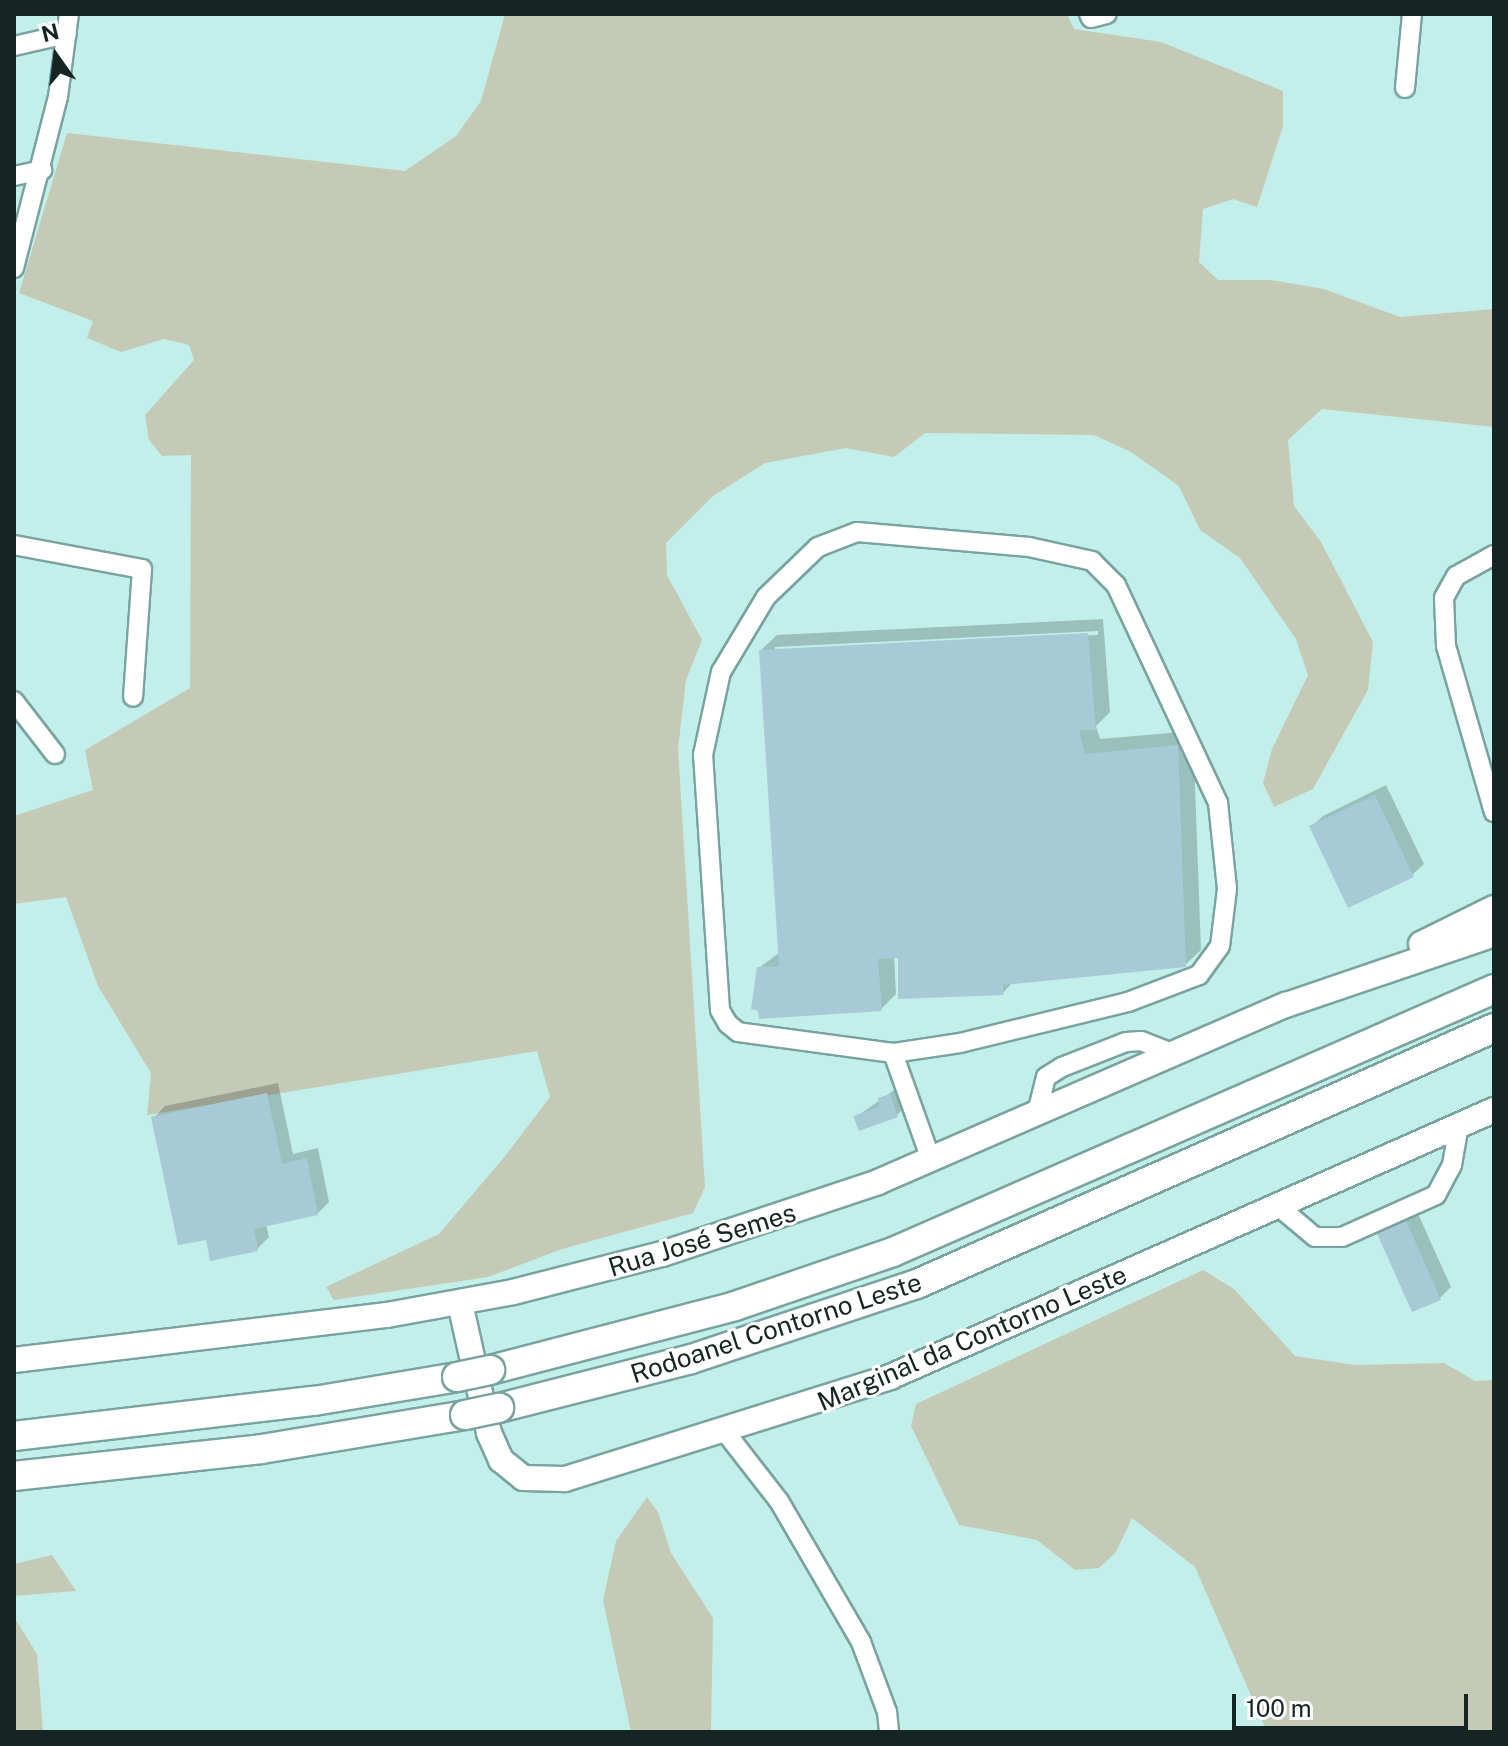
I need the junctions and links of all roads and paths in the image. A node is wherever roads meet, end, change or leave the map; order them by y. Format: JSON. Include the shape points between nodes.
{"nodes":[{"id":1,"x":69,"y":14,"type":"edge"},
{"id":2,"x":1412,"y":14,"type":"edge"},
{"id":3,"x":67,"y":34,"type":"junction"},
{"id":4,"x":14,"y":46,"type":"edge"},
{"id":5,"x":1405,"y":88,"type":"dead end"},
{"id":6,"x":42,"y":170,"type":"junction"},
{"id":7,"x":14,"y":176,"type":"edge"},
{"id":8,"x":22,"y":219,"type":"edge"},
{"id":9,"x":14,"y":268,"type":"edge"},
{"id":10,"x":14,"y":545,"type":"edge"},
{"id":11,"x":1494,"y":555,"type":"edge"},
{"id":12,"x":133,"y":697,"type":"dead end"},
{"id":13,"x":14,"y":701,"type":"edge"},
{"id":14,"x":55,"y":754,"type":"dead end"},
{"id":15,"x":1494,"y":812,"type":"edge"},
{"id":16,"x":1494,"y":908,"type":"edge"},
{"id":17,"x":1494,"y":934,"type":"edge"},
{"id":18,"x":1350,"y":979,"type":"junction"},
{"id":19,"x":1494,"y":989,"type":"edge"},
{"id":20,"x":1494,"y":1028,"type":"edge"},
{"id":21,"x":893,"y":1053,"type":"junction"},
{"id":22,"x":1494,"y":1110,"type":"edge"},
{"id":23,"x":1459,"y":1125,"type":"junction"},
{"id":24,"x":931,"y":1160,"type":"junction"},
{"id":25,"x":1278,"y":1206,"type":"junction"},
{"id":26,"x":460,"y":1303,"type":"junction"},
{"id":27,"x":20,"y":1357,"type":"edge"},
{"id":28,"x":726,"y":1433,"type":"junction"},
{"id":29,"x":14,"y":1436,"type":"edge"},
{"id":30,"x":14,"y":1476,"type":"edge"},
{"id":31,"x":889,"y":1732,"type":"edge"}],
"edges":[{"from":1,"to":3,"type":"street"},
{"from":2,"to":5,"type":"street"},
{"from":3,"to":4,"type":"street"},
{"from":3,"to":6,"type":"street"},
{"from":6,"to":7,"type":"street"},
{"from":6,"to":8,"type":"street"},
{"from":8,"to":9,"type":"street"},
{"from":10,"to":12,"type":"street","via":[[142,569]]},
{"from":11,"to":15,"type":"street","via":[[1456,576],[1444,598],[1446,646]]},
{"from":13,"to":14,"type":"street"},
{"from":16,"to":18,"type":"main road","name":"Rua José Semes"},
{"from":17,"to":18,"type":"main road","name":"Rua José Semes"},
{"from":18,"to":24,"type":"main road","name":"Rua José Semes"},
{"from":19,"to":29,"type":"highway","name":"Rodoanel Contorno Leste","bridge":true,"via":[[893,1252],[735,1306],[457,1377],[314,1401]]},
{"from":20,"to":30,"type":"highway","name":"Rodoanel Contorno Leste","bridge":true,"via":[[917,1284],[717,1351],[465,1415],[262,1449]]},
{"from":21,"to":21,"type":"street","via":[[960,1043],[1128,1002],[1199,975],[1220,946],[1227,889],[1218,803],[1130,606],[1092,561],[1029,547],[857,532],[818,547],[766,597],[721,672],[703,755],[720,1010],[738,1032]]},
{"from":21,"to":24,"type":"street"},
{"from":22,"to":23,"type":"main road","name":"Marginal da Contorno Leste"},
{"from":23,"to":25,"type":"main road","name":"Marginal da Contorno Leste"},
{"from":23,"to":25,"type":"street","via":[[1446,1182],[1422,1201],[1342,1237],[1315,1237]]},
{"from":24,"to":26,"type":"main road","name":"Rua José Semes","via":[[720,1237]]},
{"from":25,"to":28,"type":"main road","name":"Marginal da Contorno Leste","via":[[941,1357]]},
{"from":26,"to":27,"type":"main road","name":"Rua José Semes","via":[[257,1334]]},
{"from":26,"to":28,"type":"main road","name":"Marginal da Contorno Leste","via":[[489,1433],[501,1460],[523,1478],[565,1479]]},
{"from":28,"to":31,"type":"street","via":[[800,1533],[861,1642],[887,1712]]}]}
